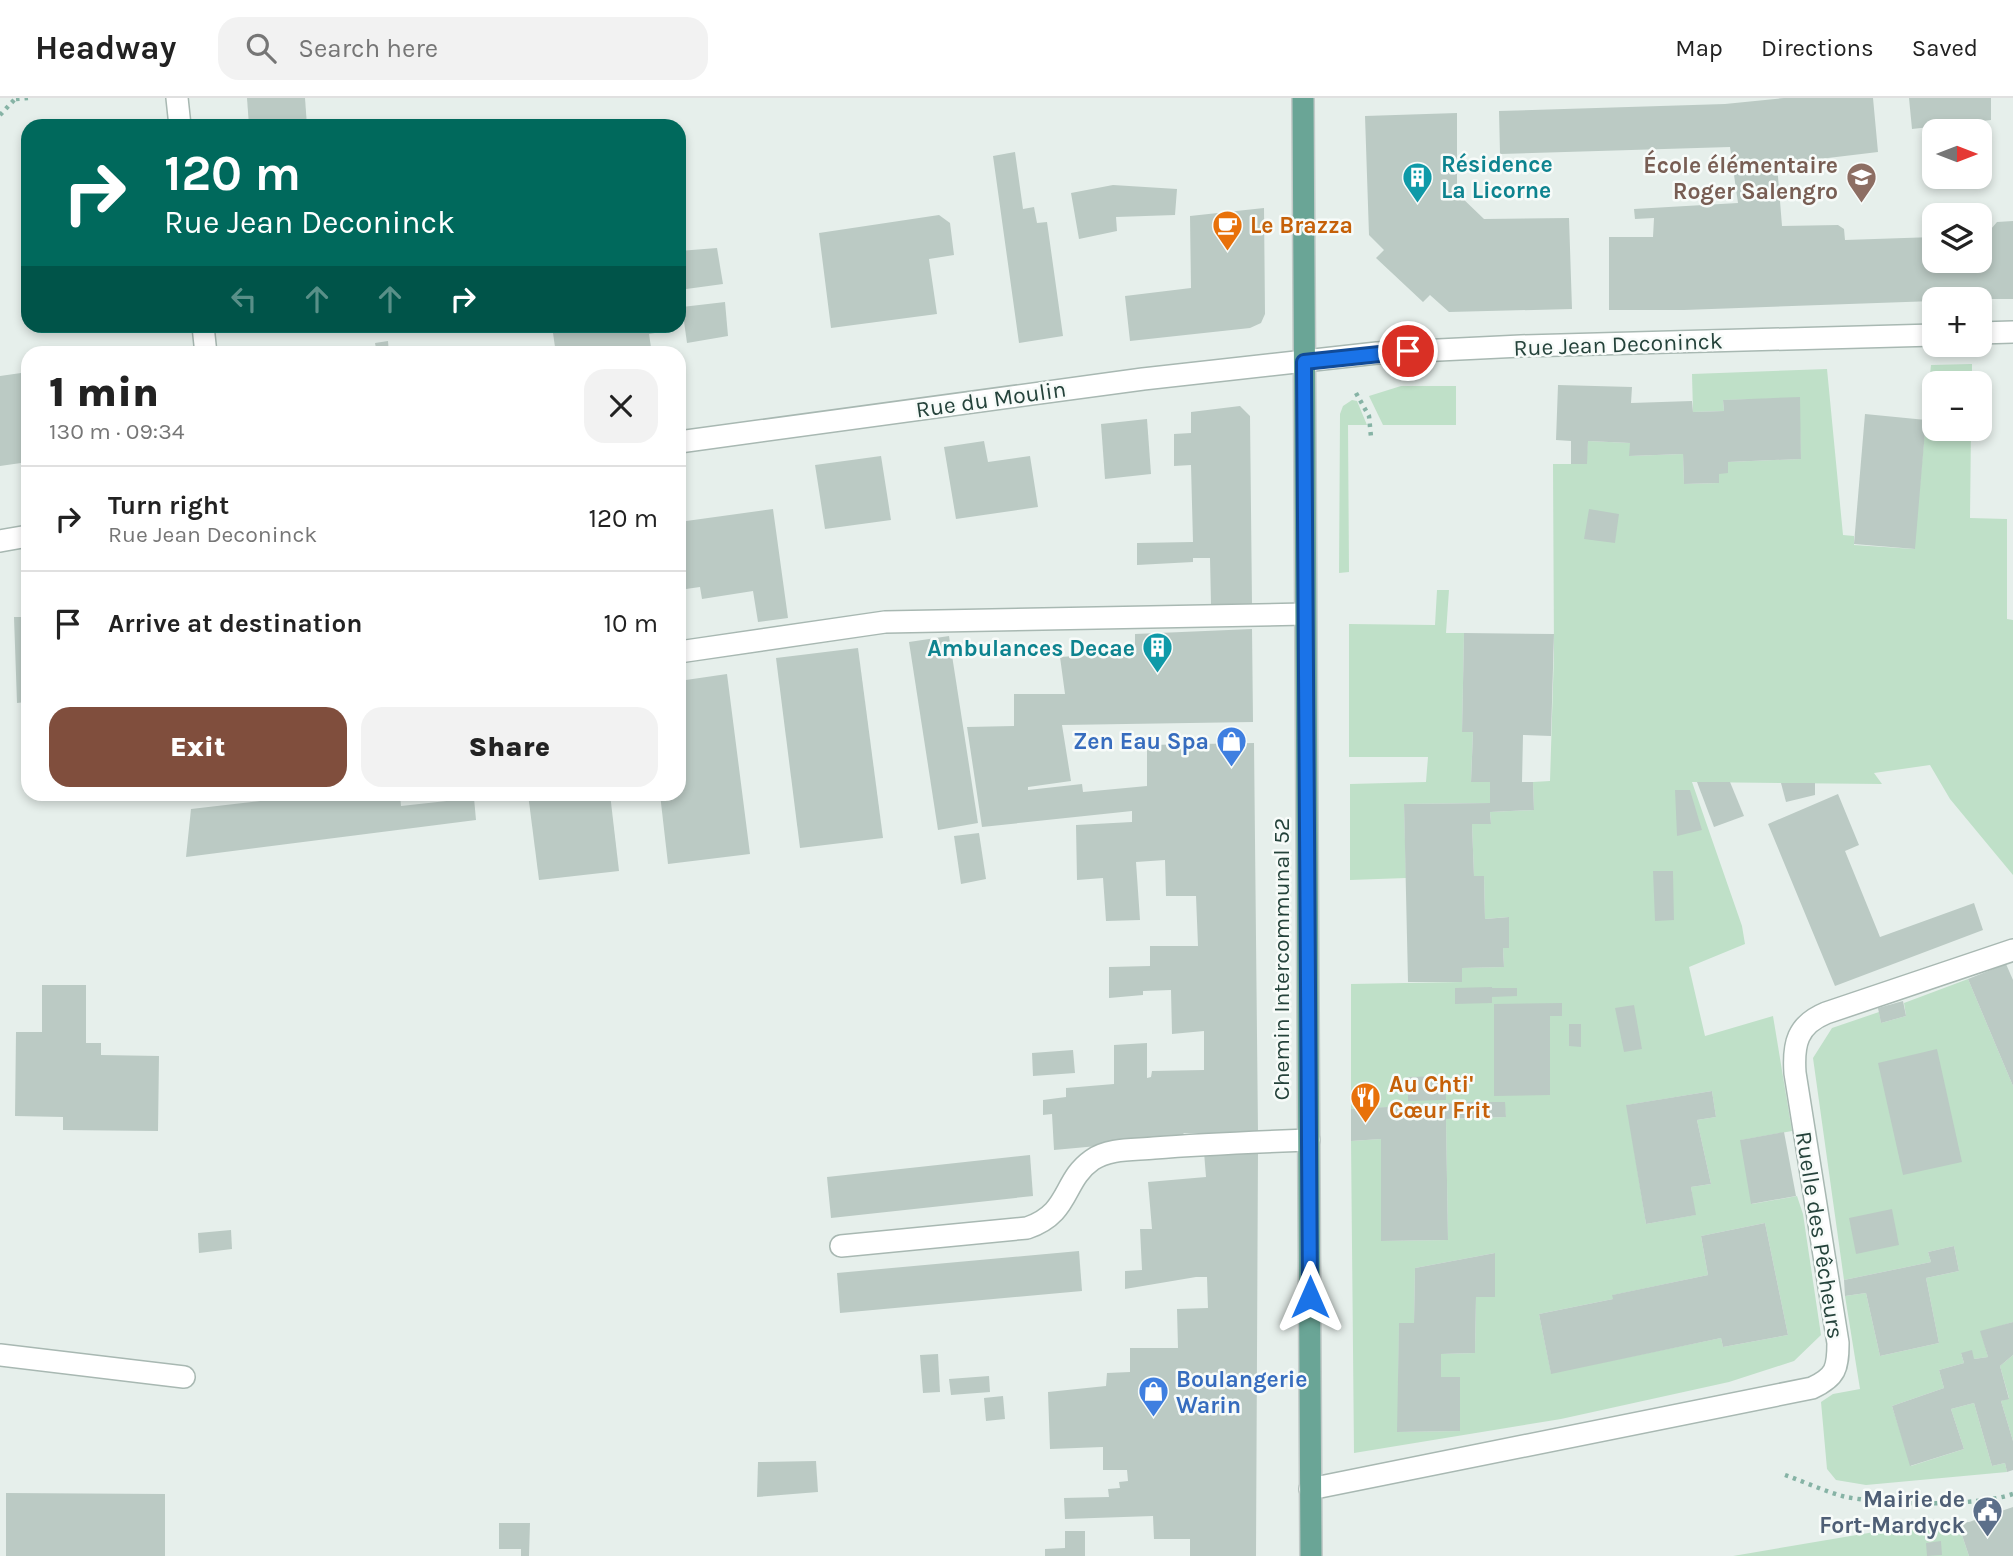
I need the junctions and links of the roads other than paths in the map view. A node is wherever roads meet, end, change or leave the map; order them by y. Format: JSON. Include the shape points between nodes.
{"nodes":[{"id":1,"x":177,"y":98,"type":"edge"},
{"id":2,"x":1303,"y":98,"type":"edge"},
{"id":3,"x":179,"y":119,"type":"edge"},
{"id":4,"x":2013,"y":332,"type":"edge"},
{"id":5,"x":1992,"y":333,"type":"edge"},
{"id":6,"x":1922,"y":335,"type":"edge"},
{"id":7,"x":1304,"y":362,"type":"junction"},
{"id":8,"x":686,"y":441,"type":"edge"},
{"id":9,"x":21,"y":537,"type":"edge"},
{"id":10,"x":0,"y":541,"type":"edge"},
{"id":11,"x":1305,"y":614,"type":"junction"},
{"id":12,"x":686,"y":651,"type":"edge"},
{"id":13,"x":2009,"y":951,"type":"edge"},
{"id":14,"x":1309,"y":1140,"type":"junction"},
{"id":15,"x":841,"y":1246,"type":"dead end"},
{"id":16,"x":0,"y":1355,"type":"edge"},
{"id":17,"x":184,"y":1377,"type":"dead end"},
{"id":18,"x":1310,"y":1489,"type":"junction"},
{"id":19,"x":1311,"y":1556,"type":"edge"}],
"edges":[{"from":1,"to":3,"type":"street"},
{"from":2,"to":7,"type":"main road","name":"Chemin Intercommunal 52"},
{"from":4,"to":5,"type":"street"},
{"from":6,"to":7,"type":"street","name":"Rue Jean Deconinck","via":[[1408,351]]},
{"from":7,"to":8,"type":"street","name":"Rue du Moulin","via":[[1130,380]]},
{"from":7,"to":11,"type":"main road","name":"Chemin Intercommunal 52"},
{"from":9,"to":10,"type":"street"},
{"from":11,"to":12,"type":"street","via":[[886,622]]},
{"from":11,"to":14,"type":"main road","name":"Chemin Intercommunal 52"},
{"from":13,"to":18,"type":"street","name":"Ruelle des Pêcheurs","via":[[1818,1016],[1796,1040],[1795,1073],[1838,1343],[1837,1363],[1826,1382]]},
{"from":14,"to":15,"type":"street","via":[[1109,1152],[1090,1161],[1054,1214],[1035,1226]]},
{"from":14,"to":18,"type":"main road","name":"Chemin Intercommunal 52"},
{"from":16,"to":17,"type":"street"},
{"from":18,"to":19,"type":"main road","name":"Chemin Intercommunal 52"}]}
